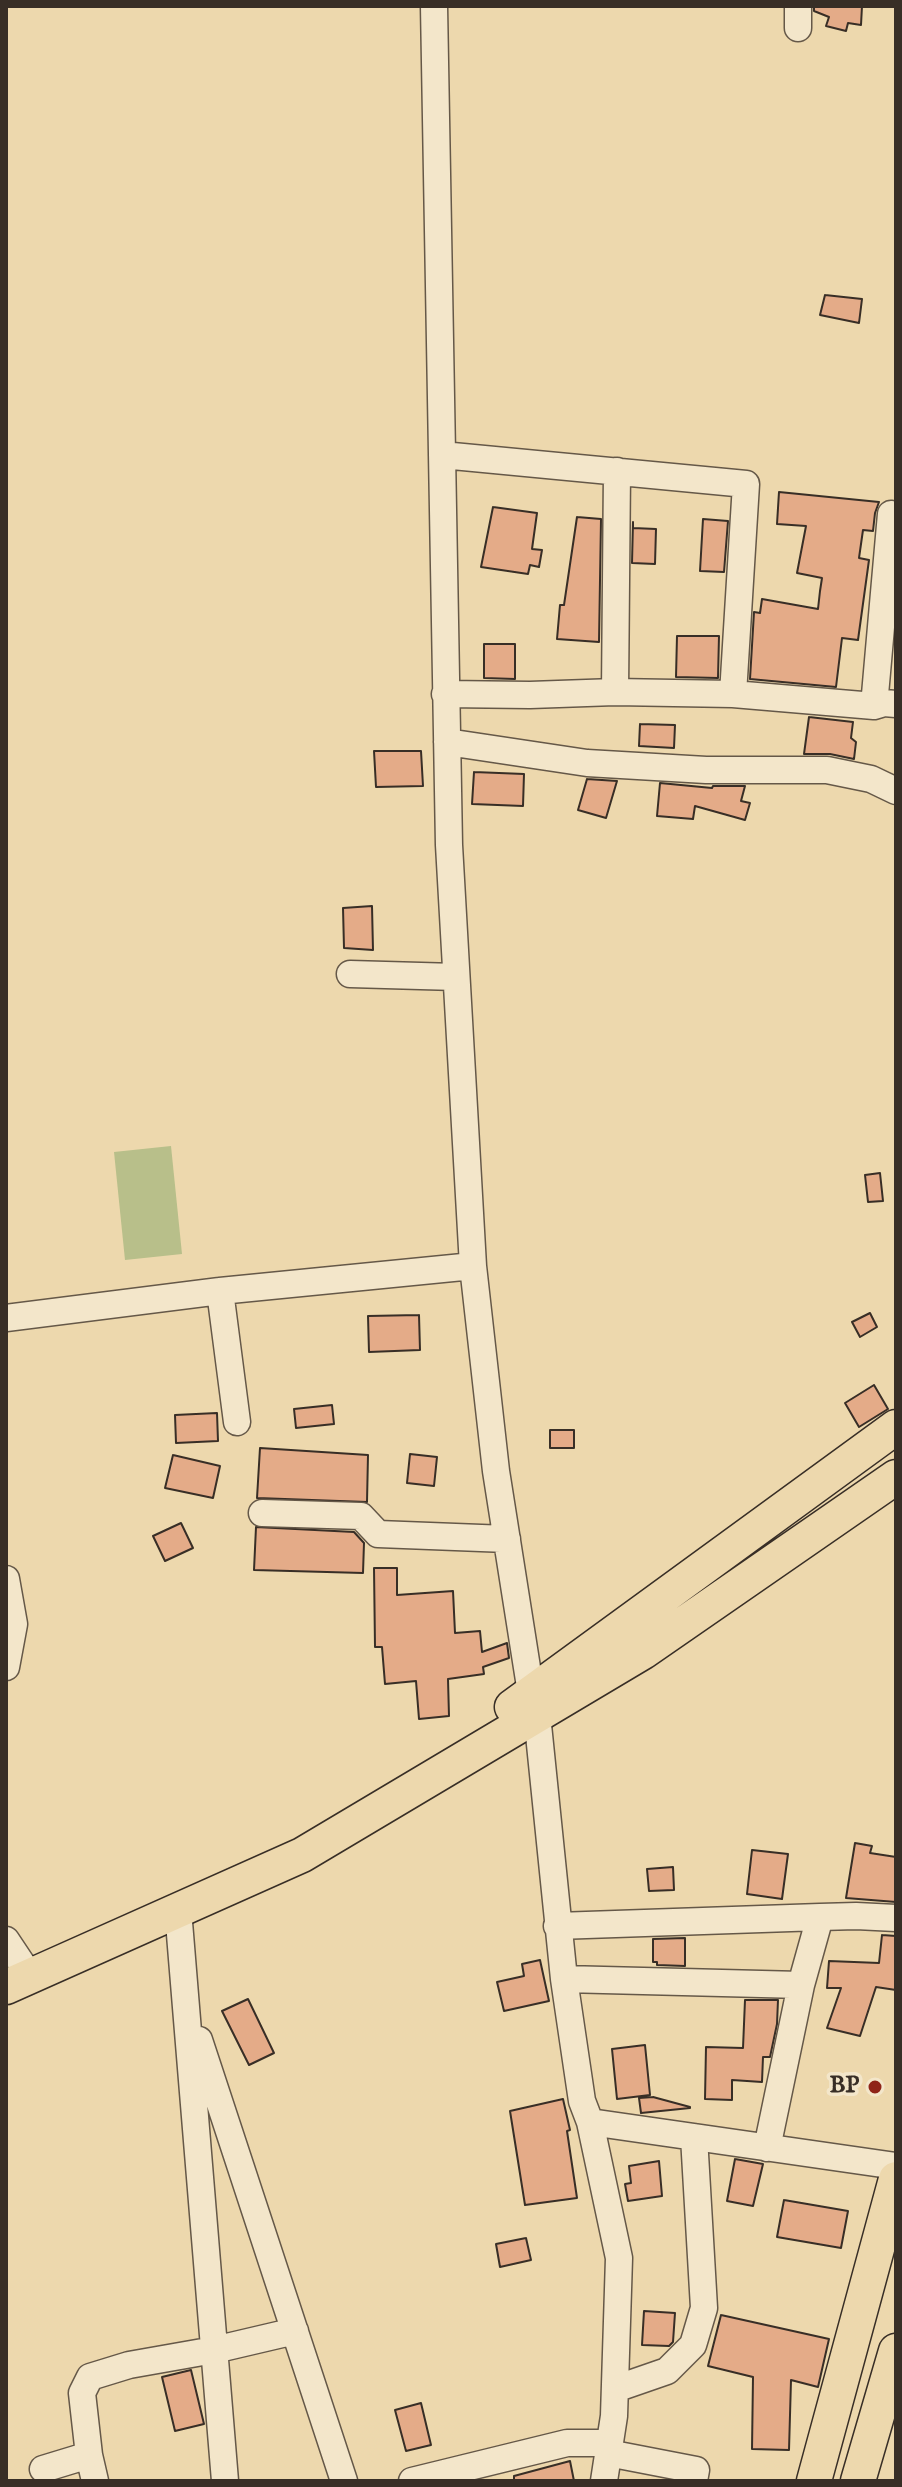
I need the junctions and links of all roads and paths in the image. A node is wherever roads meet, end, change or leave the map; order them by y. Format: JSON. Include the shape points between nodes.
{"nodes":[{"id":1,"x":434,"y":6,"type":"edge"},
{"id":2,"x":442,"y":455,"type":"junction"},
{"id":3,"x":617,"y":471,"type":"junction"},
{"id":4,"x":891,"y":514,"type":"dead end"},
{"id":5,"x":615,"y":692,"type":"junction"},
{"id":6,"x":445,"y":694,"type":"junction"},
{"id":7,"x":733,"y":694,"type":"junction"},
{"id":8,"x":885,"y":705,"type":"edge"},
{"id":9,"x":447,"y":742,"type":"junction"},
{"id":10,"x":896,"y":791,"type":"edge"},
{"id":11,"x":350,"y":974,"type":"dead end"},
{"id":12,"x":456,"y":977,"type":"junction"},
{"id":13,"x":473,"y":1266,"type":"junction"},
{"id":14,"x":220,"y":1291,"type":"junction"},
{"id":15,"x":6,"y":1318,"type":"edge"},
{"id":16,"x":237,"y":1422,"type":"dead end"},
{"id":17,"x":896,"y":1427,"type":"edge"},
{"id":18,"x":893,"y":1480,"type":"edge"},
{"id":19,"x":262,"y":1513,"type":"dead end"},
{"id":20,"x":507,"y":1539,"type":"junction"},
{"id":21,"x":6,"y":1579,"type":"edge"},
{"id":22,"x":6,"y":1667,"type":"edge"},
{"id":23,"x":534,"y":1704,"type":"junction"},
{"id":24,"x":178,"y":1910,"type":"junction"},
{"id":25,"x":820,"y":1917,"type":"junction"},
{"id":26,"x":896,"y":1918,"type":"edge"},
{"id":27,"x":557,"y":1926,"type":"junction"},
{"id":28,"x":6,"y":1940,"type":"edge"},
{"id":29,"x":564,"y":1979,"type":"junction"},
{"id":30,"x":18,"y":1981,"type":"edge"},
{"id":31,"x":801,"y":1985,"type":"junction"},
{"id":32,"x":185,"y":2000,"type":"junction"},
{"id":33,"x":590,"y":2122,"type":"junction"},
{"id":34,"x":694,"y":2137,"type":"junction"},
{"id":35,"x":767,"y":2148,"type":"junction"},
{"id":36,"x":896,"y":2166,"type":"edge"},
{"id":37,"x":896,"y":2179,"type":"edge"},
{"id":38,"x":295,"y":2331,"type":"junction"},
{"id":39,"x":214,"y":2350,"type":"junction"},
{"id":40,"x":896,"y":2351,"type":"edge"},
{"id":41,"x":615,"y":2389,"type":"junction"},
{"id":42,"x":608,"y":2448,"type":"junction"},
{"id":43,"x":89,"y":2455,"type":"junction"},
{"id":44,"x":43,"y":2469,"type":"dead end"},
{"id":45,"x":95,"y":2481,"type":"edge"},
{"id":46,"x":225,"y":2481,"type":"edge"},
{"id":47,"x":344,"y":2481,"type":"edge"},
{"id":48,"x":412,"y":2481,"type":"edge"},
{"id":49,"x":604,"y":2481,"type":"edge"},
{"id":50,"x":694,"y":2481,"type":"edge"},
{"id":51,"x":814,"y":2481,"type":"edge"},
{"id":52,"x":858,"y":2481,"type":"edge"}],
"edges":[{"from":1,"to":2,"type":"street"},
{"from":2,"to":3,"type":"street"},
{"from":2,"to":6,"type":"street"},
{"from":3,"to":5,"type":"street"},
{"from":3,"to":7,"type":"street","via":[[746,484]]},
{"from":4,"to":8,"type":"street"},
{"from":5,"to":6,"type":"street"},
{"from":5,"to":7,"type":"street"},
{"from":6,"to":9,"type":"street"},
{"from":7,"to":8,"type":"street"},
{"from":9,"to":10,"type":"street","via":[[587,763],[827,770],[871,779]]},
{"from":9,"to":12,"type":"street"},
{"from":11,"to":12,"type":"street"},
{"from":12,"to":13,"type":"street"},
{"from":13,"to":14,"type":"street"},
{"from":13,"to":20,"type":"street"},
{"from":14,"to":15,"type":"street"},
{"from":14,"to":16,"type":"street"},
{"from":17,"to":23,"type":"main road"},
{"from":18,"to":23,"type":"main road","via":[[643,1652]]},
{"from":19,"to":20,"type":"street","via":[[361,1516],[378,1534]]},
{"from":20,"to":23,"type":"street"},
{"from":21,"to":22,"type":"street","via":[[14,1624]]},
{"from":23,"to":24,"type":"main road","via":[[302,1855]]},
{"from":23,"to":27,"type":"street"},
{"from":24,"to":30,"type":"main road"},
{"from":24,"to":32,"type":"street"},
{"from":25,"to":26,"type":"street"},
{"from":25,"to":27,"type":"street"},
{"from":25,"to":31,"type":"street"},
{"from":27,"to":29,"type":"street"},
{"from":28,"to":30,"type":"street"},
{"from":29,"to":31,"type":"street"},
{"from":29,"to":33,"type":"street","via":[[582,2101]]},
{"from":31,"to":35,"type":"street"},
{"from":32,"to":38,"type":"street"},
{"from":32,"to":39,"type":"street"},
{"from":33,"to":34,"type":"street"},
{"from":33,"to":41,"type":"street","via":[[619,2258]]},
{"from":34,"to":35,"type":"street"},
{"from":34,"to":41,"type":"street","via":[[704,2308],[693,2345],[667,2371]]},
{"from":35,"to":36,"type":"street"},
{"from":37,"to":51,"type":"main road"},
{"from":38,"to":39,"type":"street"},
{"from":38,"to":47,"type":"street"},
{"from":39,"to":43,"type":"street","via":[[90,2377],[82,2393]]},
{"from":39,"to":46,"type":"street"},
{"from":40,"to":52,"type":"main road"},
{"from":41,"to":42,"type":"street"},
{"from":42,"to":48,"type":"street","via":[[567,2443]]},
{"from":42,"to":49,"type":"street"},
{"from":42,"to":50,"type":"street","via":[[696,2470]]},
{"from":43,"to":44,"type":"street"},
{"from":43,"to":45,"type":"street"}]}
